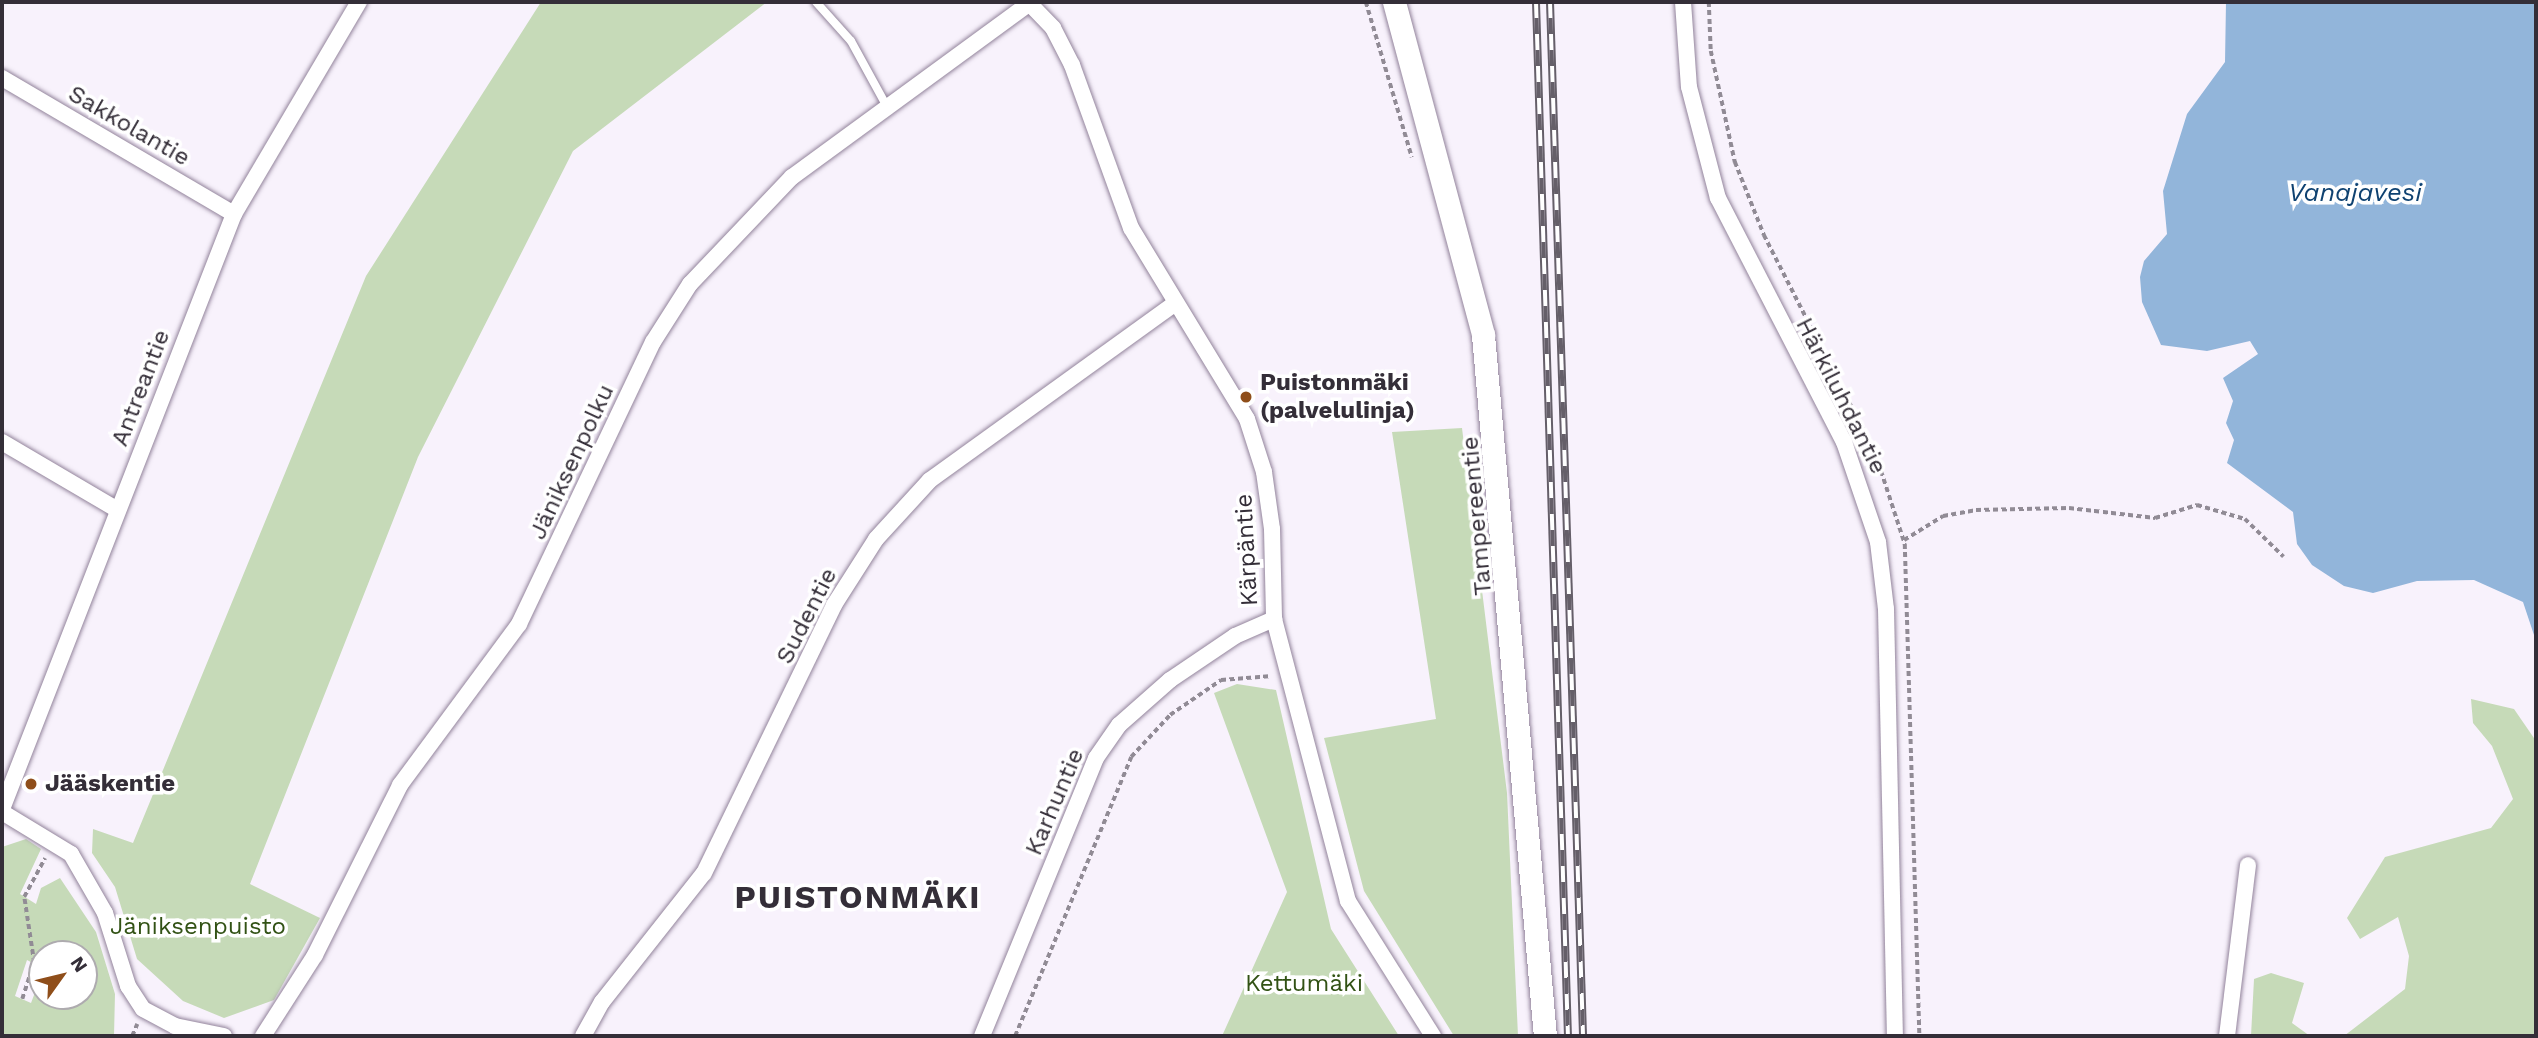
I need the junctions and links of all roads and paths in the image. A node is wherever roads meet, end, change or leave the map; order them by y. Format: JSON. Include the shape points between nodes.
{"nodes":[{"id":1,"x":359,"y":2,"type":"edge"},
{"id":2,"x":816,"y":2,"type":"edge"},
{"id":3,"x":1030,"y":2,"type":"edge"},
{"id":4,"x":1366,"y":2,"type":"edge"},
{"id":5,"x":1394,"y":2,"type":"edge"},
{"id":6,"x":1683,"y":2,"type":"edge"},
{"id":7,"x":2,"y":78,"type":"edge"},
{"id":8,"x":885,"y":103,"type":"junction"},
{"id":9,"x":1416,"y":171,"type":"dead end"},
{"id":10,"x":233,"y":214,"type":"junction"},
{"id":11,"x":1173,"y":305,"type":"junction"},
{"id":12,"x":2,"y":443,"type":"edge"},
{"id":13,"x":118,"y":510,"type":"junction"},
{"id":14,"x":1904,"y":540,"type":"dead end"},
{"id":15,"x":2284,"y":557,"type":"dead end"},
{"id":16,"x":1274,"y":619,"type":"junction"},
{"id":17,"x":1288,"y":675,"type":"junction"},
{"id":18,"x":2,"y":810,"type":"edge"},
{"id":19,"x":54,"y":841,"type":"junction"},
{"id":20,"x":2248,"y":865,"type":"dead end"},
{"id":21,"x":22,"y":999,"type":"dead end"},
{"id":22,"x":224,"y":1036,"type":"edge"},
{"id":23,"x":263,"y":1036,"type":"edge"},
{"id":24,"x":583,"y":1036,"type":"edge"},
{"id":25,"x":982,"y":1036,"type":"edge"},
{"id":26,"x":1015,"y":1036,"type":"edge"},
{"id":27,"x":1433,"y":1036,"type":"edge"},
{"id":28,"x":1545,"y":1036,"type":"edge"},
{"id":29,"x":1895,"y":1036,"type":"edge"},
{"id":30,"x":2228,"y":1036,"type":"edge"}],
"edges":[{"from":1,"to":10,"type":"street","name":"Antreantie"},
{"from":2,"to":8,"type":"lane","via":[[851,41]]},
{"from":3,"to":8,"type":"street","name":"Jäniksenpolku"},
{"from":3,"to":11,"type":"street","name":"Kärpäntie","via":[[1053,27],[1072,65],[1131,228]]},
{"from":4,"to":9,"type":"path"},
{"from":5,"to":28,"type":"main road","name":"Tampereentie","via":[[1483,335]]},
{"from":6,"to":29,"type":"street","name":"Härkiluhdantie","via":[[1691,99],[1718,198],[1844,442],[1878,542],[1886,609]]},
{"from":7,"to":10,"type":"street","name":"Sakkolantie"},
{"from":8,"to":23,"type":"street","name":"Jäniksenpolku","via":[[740,225],[690,284],[653,342],[519,624],[400,785],[315,955]]},
{"from":10,"to":13,"type":"street","name":"Antreantie"},
{"from":11,"to":16,"type":"street","name":"Kärpäntie","via":[[1247,419],[1264,472]]},
{"from":11,"to":24,"type":"street","name":"Sudentie","via":[[930,480],[876,539],[834,605],[704,873],[602,1002]]},
{"from":12,"to":13,"type":"street"},
{"from":13,"to":18,"type":"street","name":"Antreantie"},
{"from":14,"to":15,"type":"path","via":[[1943,516],[1976,510],[2068,509],[2155,518],[2197,505],[2245,519]]},
{"from":16,"to":17,"type":"street","name":"Kärpäntie"},
{"from":16,"to":25,"type":"street","name":"Karhuntie","via":[[1235,636],[1170,680],[1119,725],[1096,758]]},
{"from":17,"to":26,"type":"path","via":[[1221,680],[1170,715],[1131,757]]},
{"from":17,"to":27,"type":"street","name":"Kärpäntie","via":[[1348,901]]},
{"from":18,"to":19,"type":"street"},
{"from":19,"to":21,"type":"path","via":[[24,897],[34,963]]},
{"from":19,"to":22,"type":"street","via":[[89,881],[143,1009],[175,1026]]},
{"from":20,"to":30,"type":"street"}]}
